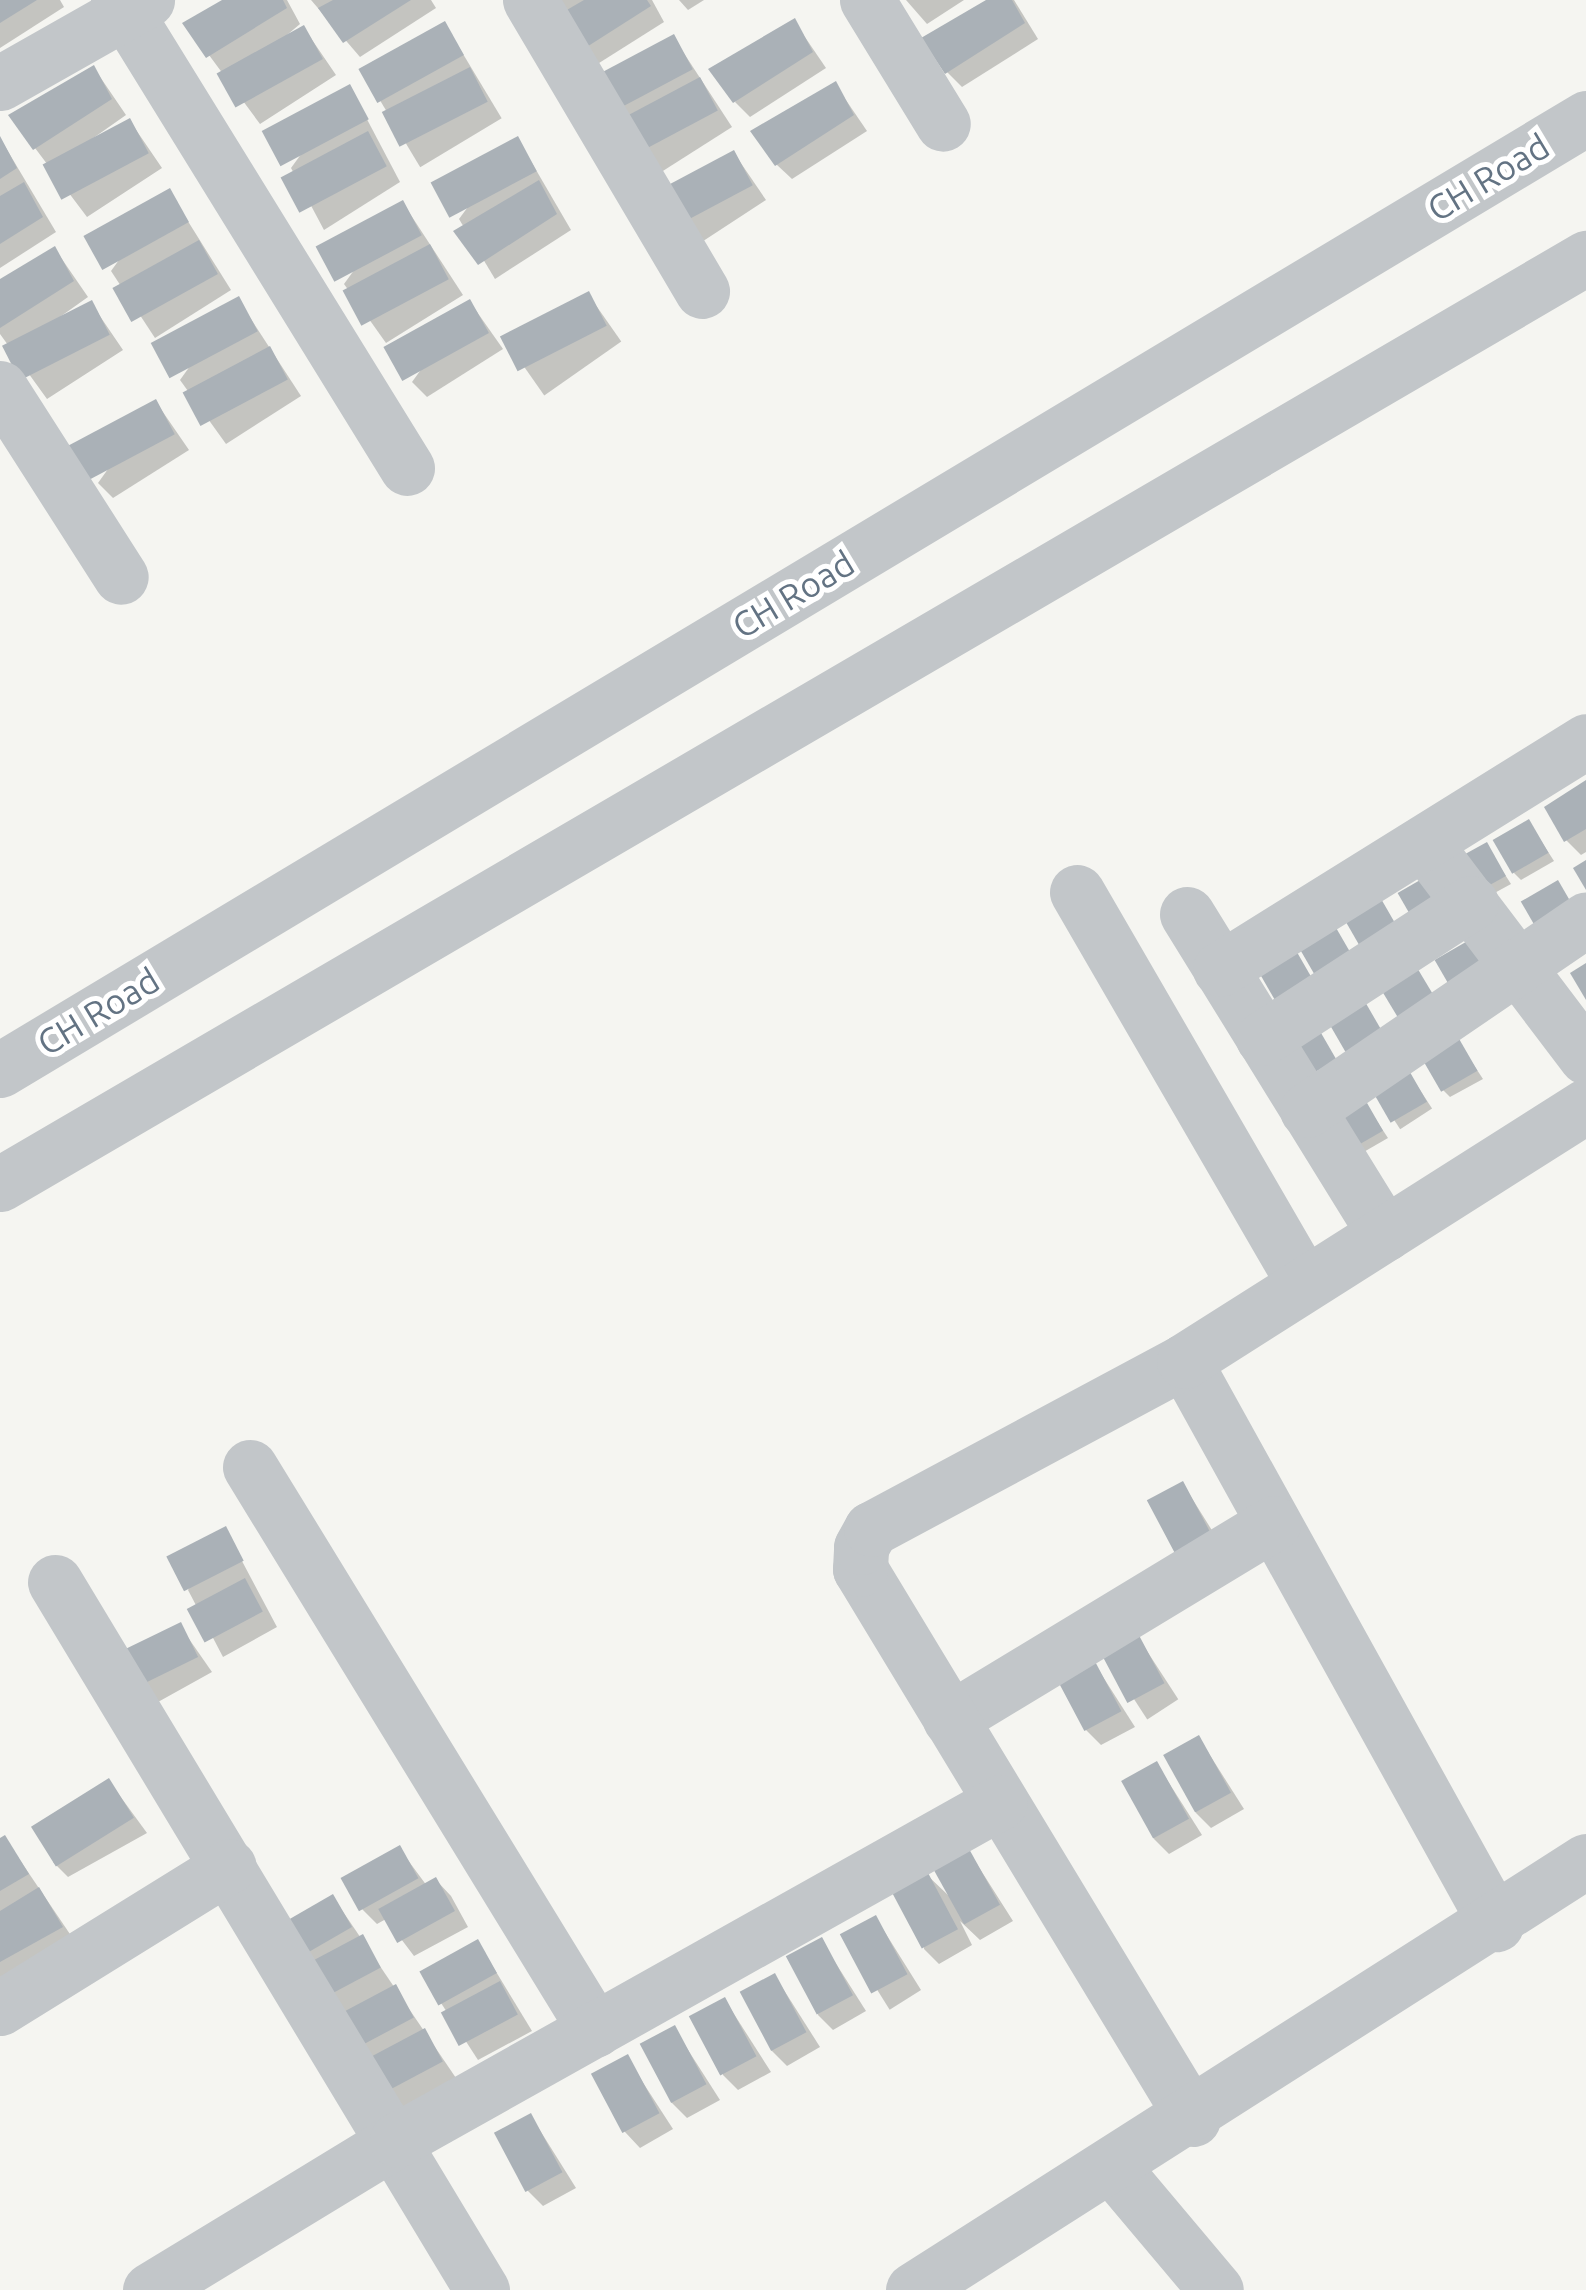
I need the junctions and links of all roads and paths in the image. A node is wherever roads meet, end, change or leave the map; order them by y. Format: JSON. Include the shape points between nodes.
{"nodes":[{"id":1,"x":530,"y":0,"type":"edge"},
{"id":2,"x":867,"y":0,"type":"edge"},
{"id":3,"x":130,"y":4,"type":"edge"},
{"id":4,"x":0,"y":83,"type":"edge"},
{"id":5,"x":1586,"y":118,"type":"edge"},
{"id":6,"x":943,"y":124,"type":"dead end"},
{"id":7,"x":1586,"y":258,"type":"edge"},
{"id":8,"x":702,"y":291,"type":"dead end"},
{"id":9,"x":0,"y":388,"type":"edge"},
{"id":10,"x":406,"y":468,"type":"dead end"},
{"id":11,"x":121,"y":577,"type":"dead end"},
{"id":12,"x":1586,"y":742,"type":"edge"},
{"id":13,"x":1424,"y":843,"type":"junction"},
{"id":14,"x":1076,"y":892,"type":"dead end"},
{"id":15,"x":1470,"y":903,"type":"junction"},
{"id":16,"x":1186,"y":914,"type":"dead end"},
{"id":17,"x":1586,"y":920,"type":"edge"},
{"id":18,"x":1519,"y":967,"type":"junction"},
{"id":19,"x":1220,"y":968,"type":"junction"},
{"id":20,"x":1263,"y":1038,"type":"junction"},
{"id":21,"x":1586,"y":1057,"type":"edge"},
{"id":22,"x":0,"y":1070,"type":"edge"},
{"id":23,"x":1586,"y":1106,"type":"edge"},
{"id":24,"x":1308,"y":1110,"type":"junction"},
{"id":25,"x":0,"y":1184,"type":"edge"},
{"id":26,"x":1385,"y":1234,"type":"junction"},
{"id":27,"x":1304,"y":1284,"type":"junction"},
{"id":28,"x":1184,"y":1361,"type":"junction"},
{"id":29,"x":250,"y":1467,"type":"dead end"},
{"id":30,"x":1273,"y":1523,"type":"junction"},
{"id":31,"x":55,"y":1582,"type":"dead end"},
{"id":32,"x":950,"y":1719,"type":"junction"},
{"id":33,"x":1000,"y":1802,"type":"junction"},
{"id":34,"x":1586,"y":1861,"type":"edge"},
{"id":35,"x":229,"y":1866,"type":"junction"},
{"id":36,"x":1496,"y":1924,"type":"junction"},
{"id":37,"x":0,"y":2008,"type":"edge"},
{"id":38,"x":594,"y":2030,"type":"junction"},
{"id":39,"x":1193,"y":2119,"type":"junction"},
{"id":40,"x":396,"y":2140,"type":"junction"},
{"id":41,"x":1114,"y":2169,"type":"junction"},
{"id":42,"x":150,"y":2290,"type":"edge"},
{"id":43,"x":482,"y":2290,"type":"edge"},
{"id":44,"x":913,"y":2290,"type":"edge"},
{"id":45,"x":1216,"y":2290,"type":"edge"}],
"edges":[{"from":1,"to":8,"type":"street"},
{"from":2,"to":6,"type":"street"},
{"from":3,"to":4,"type":"street"},
{"from":3,"to":10,"type":"street"},
{"from":5,"to":22,"type":"street","name":"CH Road"},
{"from":7,"to":25,"type":"street"},
{"from":9,"to":11,"type":"street"},
{"from":12,"to":13,"type":"street"},
{"from":13,"to":15,"type":"street"},
{"from":13,"to":19,"type":"street"},
{"from":14,"to":27,"type":"street"},
{"from":15,"to":18,"type":"street"},
{"from":15,"to":20,"type":"street"},
{"from":16,"to":19,"type":"street"},
{"from":17,"to":18,"type":"street"},
{"from":18,"to":21,"type":"street"},
{"from":18,"to":24,"type":"street"},
{"from":19,"to":20,"type":"street"},
{"from":20,"to":24,"type":"street"},
{"from":23,"to":26,"type":"street"},
{"from":24,"to":26,"type":"street"},
{"from":26,"to":27,"type":"street"},
{"from":27,"to":28,"type":"street"},
{"from":28,"to":30,"type":"street"},
{"from":28,"to":32,"type":"street","via":[[872,1529],[860,1569]]},
{"from":29,"to":38,"type":"street"},
{"from":30,"to":32,"type":"street"},
{"from":30,"to":36,"type":"street"},
{"from":31,"to":35,"type":"street"},
{"from":32,"to":33,"type":"street"},
{"from":33,"to":38,"type":"street"},
{"from":33,"to":39,"type":"street"},
{"from":34,"to":36,"type":"street"},
{"from":35,"to":37,"type":"street"},
{"from":35,"to":40,"type":"street"},
{"from":36,"to":39,"type":"street"},
{"from":38,"to":40,"type":"street"},
{"from":39,"to":41,"type":"street"},
{"from":40,"to":42,"type":"street"},
{"from":40,"to":43,"type":"street"},
{"from":41,"to":44,"type":"street"},
{"from":41,"to":45,"type":"street"}]}
